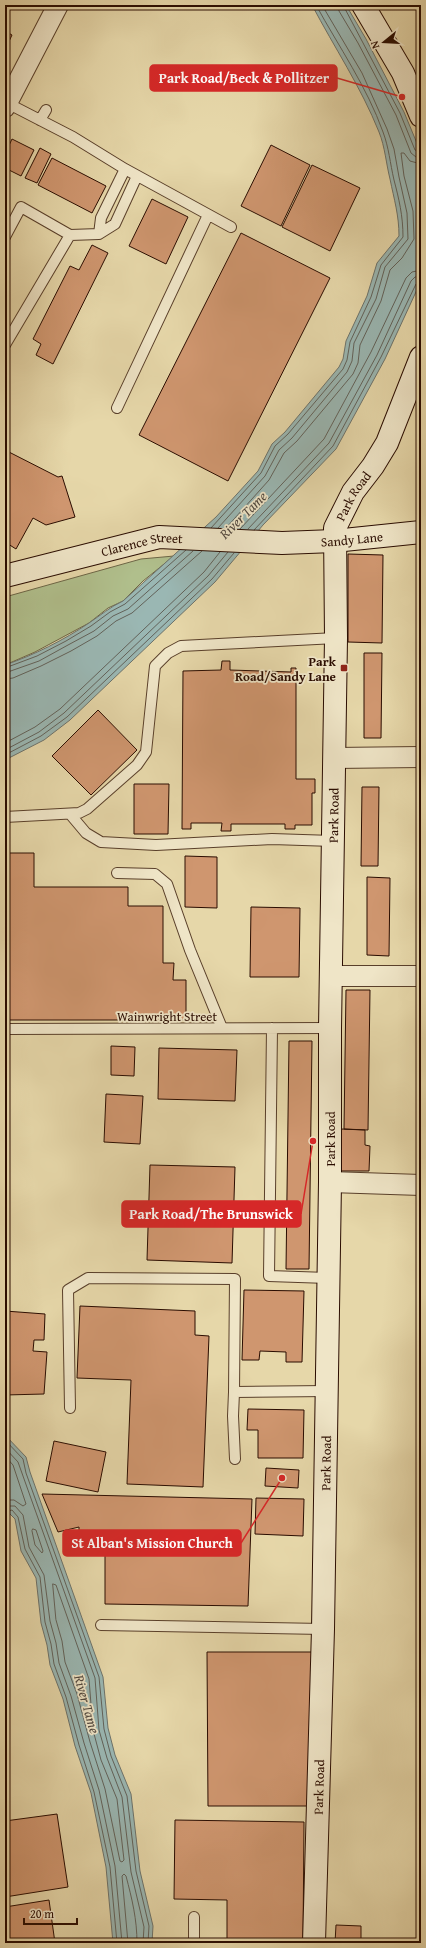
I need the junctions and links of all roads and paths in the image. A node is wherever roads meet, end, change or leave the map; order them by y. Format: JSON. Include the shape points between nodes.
{"nodes":[{"id":1,"x":363,"y":5,"type":"edge"},
{"id":2,"x":53,"y":7,"type":"edge"},
{"id":3,"x":6,"y":105,"type":"edge"},
{"id":4,"x":46,"y":110,"type":"dead end"},
{"id":5,"x":421,"y":116,"type":"edge"},
{"id":6,"x":40,"y":120,"type":"junction"},
{"id":7,"x":125,"y":169,"type":"junction"},
{"id":8,"x":138,"y":176,"type":"junction"},
{"id":9,"x":208,"y":215,"type":"junction"},
{"id":10,"x":231,"y":227,"type":"dead end"},
{"id":11,"x":99,"y":234,"type":"junction"},
{"id":12,"x":70,"y":235,"type":"junction"},
{"id":13,"x":5,"y":238,"type":"edge"},
{"id":14,"x":5,"y":345,"type":"edge"},
{"id":15,"x":421,"y":357,"type":"edge"},
{"id":16,"x":117,"y":408,"type":"dead end"},
{"id":17,"x":421,"y":532,"type":"edge"},
{"id":18,"x":334,"y":541,"type":"junction"},
{"id":19,"x":282,"y":543,"type":"joint"},
{"id":20,"x":5,"y":576,"type":"edge"},
{"id":21,"x":336,"y":638,"type":"junction"},
{"id":22,"x":421,"y":757,"type":"edge"},
{"id":23,"x":334,"y":758,"type":"junction"},
{"id":24,"x":70,"y":814,"type":"junction"},
{"id":25,"x":5,"y":817,"type":"edge"},
{"id":26,"x":333,"y":841,"type":"junction"},
{"id":27,"x":117,"y":873,"type":"dead end"},
{"id":28,"x":331,"y":976,"type":"junction"},
{"id":29,"x":421,"y":976,"type":"edge"},
{"id":30,"x":222,"y":1028,"type":"junction"},
{"id":31,"x":272,"y":1028,"type":"junction"},
{"id":32,"x":330,"y":1028,"type":"junction"},
{"id":33,"x":5,"y":1029,"type":"edge"},
{"id":34,"x":330,"y":1182,"type":"junction"},
{"id":35,"x":421,"y":1184,"type":"edge"},
{"id":36,"x":328,"y":1278,"type":"junction"},
{"id":37,"x":327,"y":1391,"type":"junction"},
{"id":38,"x":234,"y":1392,"type":"junction"},
{"id":39,"x":70,"y":1408,"type":"dead end"},
{"id":40,"x":235,"y":1459,"type":"dead end"},
{"id":41,"x":100,"y":1625,"type":"dead end"},
{"id":42,"x":323,"y":1628,"type":"junction"},
{"id":43,"x":194,"y":1917,"type":"dead end"},
{"id":44,"x":194,"y":1943,"type":"edge"},
{"id":45,"x":314,"y":1943,"type":"edge"}],
"edges":[{"from":1,"to":5,"type":"main road","via":[[404,73]]},
{"from":2,"to":3,"type":"street"},
{"from":3,"to":6,"type":"lane"},
{"from":4,"to":6,"type":"lane"},
{"from":6,"to":7,"type":"lane","via":[[75,133]]},
{"from":7,"to":8,"type":"lane"},
{"from":7,"to":11,"type":"lane","via":[[101,218]]},
{"from":8,"to":9,"type":"lane"},
{"from":8,"to":11,"type":"lane","via":[[115,224]]},
{"from":9,"to":10,"type":"lane"},
{"from":9,"to":16,"type":"lane"},
{"from":11,"to":12,"type":"lane"},
{"from":12,"to":13,"type":"lane","via":[[21,207]]},
{"from":12,"to":14,"type":"lane"},
{"from":15,"to":18,"type":"main road","name":"Park Road","via":[[387,443],[340,515]]},
{"from":17,"to":18,"type":"main road","name":"Sandy Lane"},
{"from":18,"to":19,"type":"main road","name":"Sandy Lane"},
{"from":18,"to":21,"type":"main road","name":"Park Road"},
{"from":19,"to":20,"type":"main road","name":"Clarence Street","via":[[159,537]]},
{"from":21,"to":23,"type":"main road","name":"Park Road"},
{"from":21,"to":24,"type":"lane","via":[[181,646],[168,653],[155,666],[146,752],[137,765],[87,809]]},
{"from":22,"to":23,"type":"street"},
{"from":23,"to":26,"type":"main road","name":"Park Road"},
{"from":24,"to":25,"type":"lane"},
{"from":24,"to":26,"type":"lane","via":[[86,833],[101,842],[156,845],[272,840]]},
{"from":26,"to":28,"type":"main road","name":"Park Road"},
{"from":27,"to":30,"type":"lane","via":[[155,874],[167,884],[190,950]]},
{"from":28,"to":29,"type":"street"},
{"from":28,"to":32,"type":"main road","name":"Park Road"},
{"from":30,"to":31,"type":"lane","name":"Wainwright Street"},
{"from":30,"to":33,"type":"lane","name":"Wainwright Street"},
{"from":31,"to":32,"type":"lane","name":"Wainwright Street"},
{"from":31,"to":36,"type":"lane","via":[[269,1276]]},
{"from":32,"to":34,"type":"main road","name":"Park Road"},
{"from":34,"to":35,"type":"street"},
{"from":34,"to":36,"type":"main road","name":"Park Road"},
{"from":36,"to":37,"type":"main road","name":"Park Road"},
{"from":37,"to":38,"type":"lane"},
{"from":37,"to":42,"type":"main road","name":"Park Road"},
{"from":38,"to":39,"type":"lane","via":[[235,1279],[88,1278],[68,1290]]},
{"from":38,"to":40,"type":"lane"},
{"from":41,"to":42,"type":"lane"},
{"from":42,"to":45,"type":"main road","name":"Park Road"},
{"from":43,"to":44,"type":"lane"}]}
